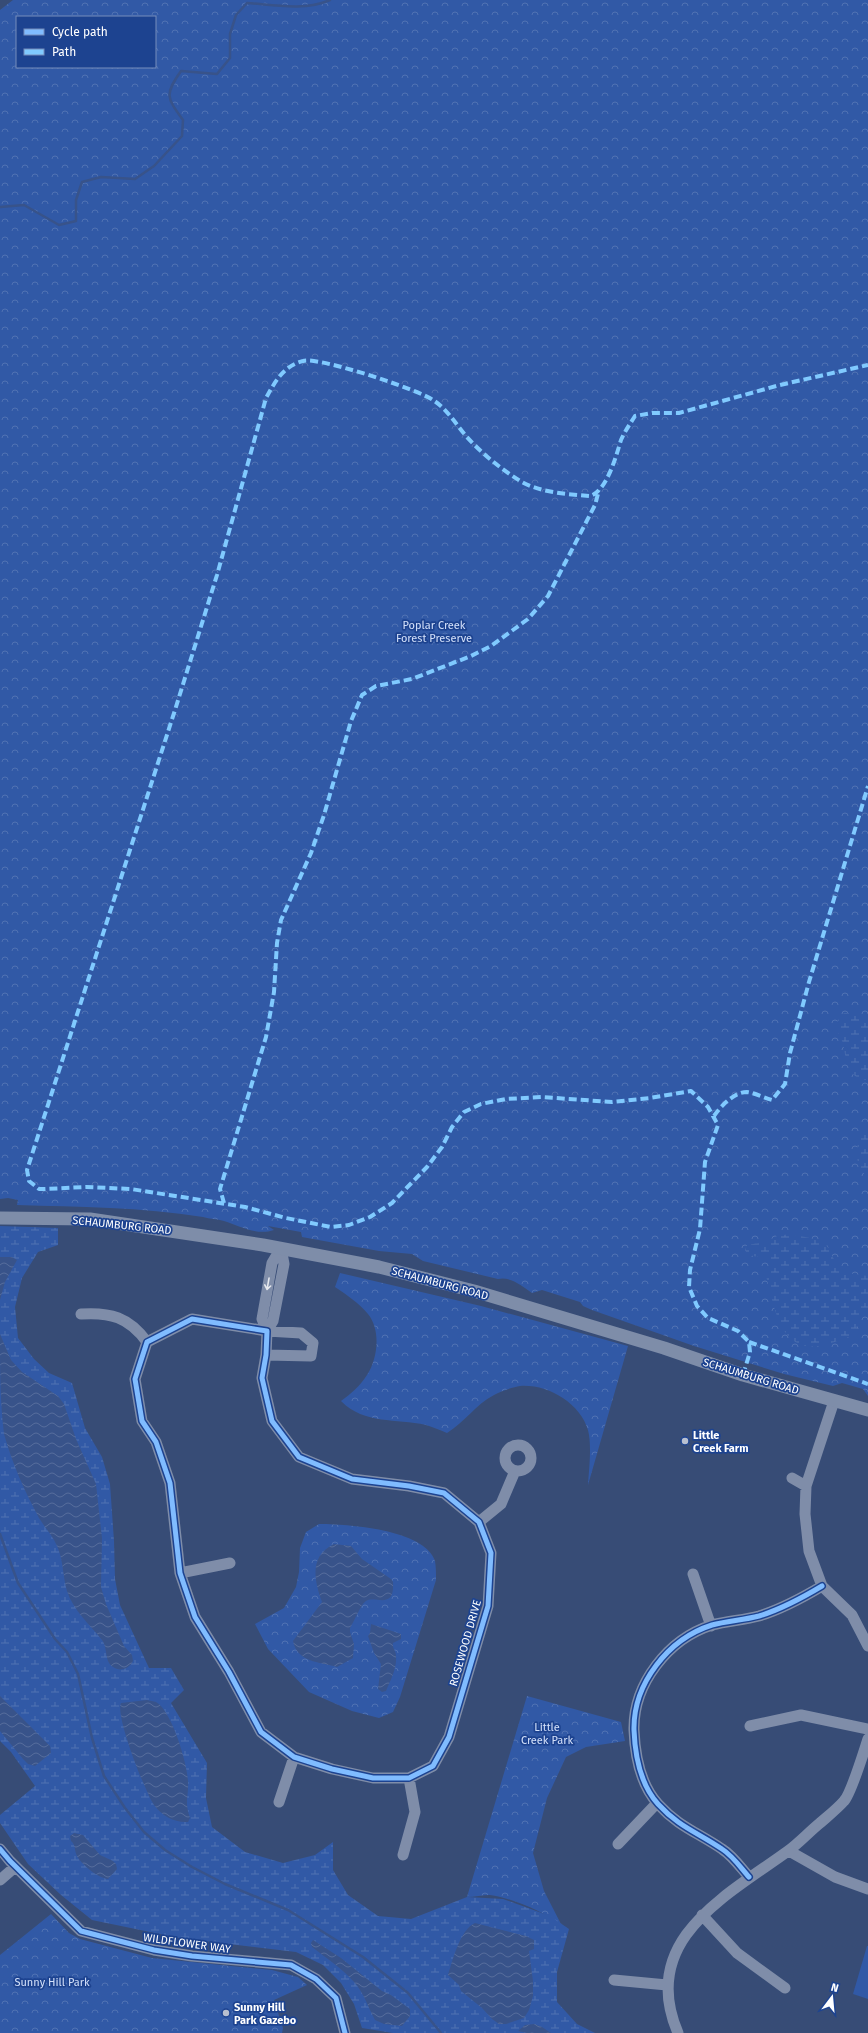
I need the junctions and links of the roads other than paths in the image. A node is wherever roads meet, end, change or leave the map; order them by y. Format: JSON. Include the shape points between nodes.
{"nodes":[{"id":1,"x":0,"y":1218,"type":"edge"},
{"id":2,"x":281,"y":1248,"type":"junction"},
{"id":3,"x":80,"y":1314,"type":"dead end"},
{"id":4,"x":267,"y":1331,"type":"junction"},
{"id":5,"x":146,"y":1342,"type":"junction"},
{"id":6,"x":266,"y":1355,"type":"junction"},
{"id":7,"x":834,"y":1402,"type":"junction"},
{"id":8,"x":868,"y":1410,"type":"edge"},
{"id":9,"x":515,"y":1471,"type":"dead end"},
{"id":10,"x":792,"y":1478,"type":"dead end"},
{"id":11,"x":806,"y":1486,"type":"junction"},
{"id":12,"x":479,"y":1522,"type":"junction"},
{"id":13,"x":230,"y":1563,"type":"dead end"},
{"id":14,"x":180,"y":1574,"type":"junction"},
{"id":15,"x":694,"y":1574,"type":"dead end"},
{"id":16,"x":822,"y":1586,"type":"junction"},
{"id":17,"x":711,"y":1626,"type":"junction"},
{"id":18,"x":868,"y":1646,"type":"edge"},
{"id":19,"x":750,"y":1726,"type":"dead end"},
{"id":20,"x":868,"y":1729,"type":"edge"},
{"id":21,"x":868,"y":1739,"type":"edge"},
{"id":22,"x":294,"y":1757,"type":"junction"},
{"id":23,"x":409,"y":1778,"type":"junction"},
{"id":24,"x":279,"y":1802,"type":"dead end"},
{"id":25,"x":657,"y":1803,"type":"junction"},
{"id":26,"x":618,"y":1844,"type":"dead end"},
{"id":27,"x":0,"y":1849,"type":"edge"},
{"id":28,"x":789,"y":1851,"type":"junction"},
{"id":29,"x":403,"y":1855,"type":"dead end"},
{"id":30,"x":15,"y":1867,"type":"junction"},
{"id":31,"x":749,"y":1877,"type":"junction"},
{"id":32,"x":0,"y":1880,"type":"edge"},
{"id":33,"x":868,"y":1889,"type":"edge"},
{"id":34,"x":702,"y":1915,"type":"junction"},
{"id":35,"x":614,"y":1980,"type":"dead end"},
{"id":36,"x":667,"y":1985,"type":"junction"},
{"id":37,"x":785,"y":1988,"type":"dead end"},
{"id":38,"x":345,"y":2033,"type":"edge"},
{"id":39,"x":678,"y":2033,"type":"edge"}],
"edges":[{"from":1,"to":2,"type":"main road","name":"SCHAUMBURG ROAD","via":[[90,1219]]},
{"from":2,"to":4,"type":"street","name":"ROSEWOOD DRIVE","via":[[284,1264],[274,1321]]},
{"from":2,"to":7,"type":"main road","name":"SCHAUMBURG ROAD","via":[[379,1267],[474,1291]]},
{"from":3,"to":5,"type":"street","via":[[100,1313],[118,1317],[138,1330]]},
{"from":4,"to":5,"type":"street","via":[[192,1319]]},
{"from":4,"to":6,"type":"street","name":"ROSEWOOD DRIVE"},
{"from":4,"to":6,"type":"street","via":[[301,1333],[313,1343],[311,1356]]},
{"from":5,"to":14,"type":"street","name":"ROSEWOOD DRIVE","via":[[135,1379],[142,1421],[156,1442],[170,1483]]},
{"from":6,"to":12,"type":"street","name":"ROSEWOOD DRIVE","via":[[262,1378],[272,1421],[299,1457],[352,1479],[444,1493]]},
{"from":7,"to":8,"type":"main road","name":"SCHAUMBURG ROAD"},
{"from":7,"to":11,"type":"street"},
{"from":9,"to":12,"type":"street","via":[[501,1504]]},
{"from":10,"to":11,"type":"street"},
{"from":11,"to":16,"type":"street","via":[[805,1514],[809,1551]]},
{"from":12,"to":23,"type":"street","name":"ROSEWOOD DRIVE","via":[[491,1553],[488,1606],[448,1737],[433,1766]]},
{"from":13,"to":14,"type":"street"},
{"from":14,"to":22,"type":"street","name":"ROSEWOOD DRIVE","via":[[195,1617],[261,1732]]},
{"from":15,"to":17,"type":"street"},
{"from":16,"to":17,"type":"street","via":[[801,1599],[771,1612]]},
{"from":16,"to":18,"type":"street","via":[[852,1615]]},
{"from":17,"to":25,"type":"street","via":[[682,1640],[672,1649],[650,1675],[639,1698],[634,1727],[637,1764]]},
{"from":19,"to":20,"type":"street","via":[[801,1715]]},
{"from":21,"to":28,"type":"street","via":[[846,1800]]},
{"from":22,"to":23,"type":"street","name":"ROSEWOOD DRIVE","via":[[373,1778]]},
{"from":22,"to":24,"type":"street"},
{"from":23,"to":29,"type":"street","via":[[415,1812]]},
{"from":25,"to":26,"type":"street"},
{"from":25,"to":31,"type":"street","via":[[678,1824],[723,1849]]},
{"from":27,"to":30,"type":"street","name":"WILDFLOWER WAY"},
{"from":28,"to":31,"type":"street"},
{"from":28,"to":33,"type":"street","via":[[835,1877]]},
{"from":30,"to":32,"type":"street"},
{"from":30,"to":38,"type":"street","name":"WILDFLOWER WAY","via":[[81,1931],[154,1950],[291,1965],[316,1979],[336,1998]]},
{"from":31,"to":34,"type":"street"},
{"from":34,"to":36,"type":"street","via":[[679,1946]]},
{"from":34,"to":37,"type":"street","via":[[737,1953]]},
{"from":35,"to":36,"type":"street"},
{"from":36,"to":39,"type":"street","via":[[671,2012]]}]}
